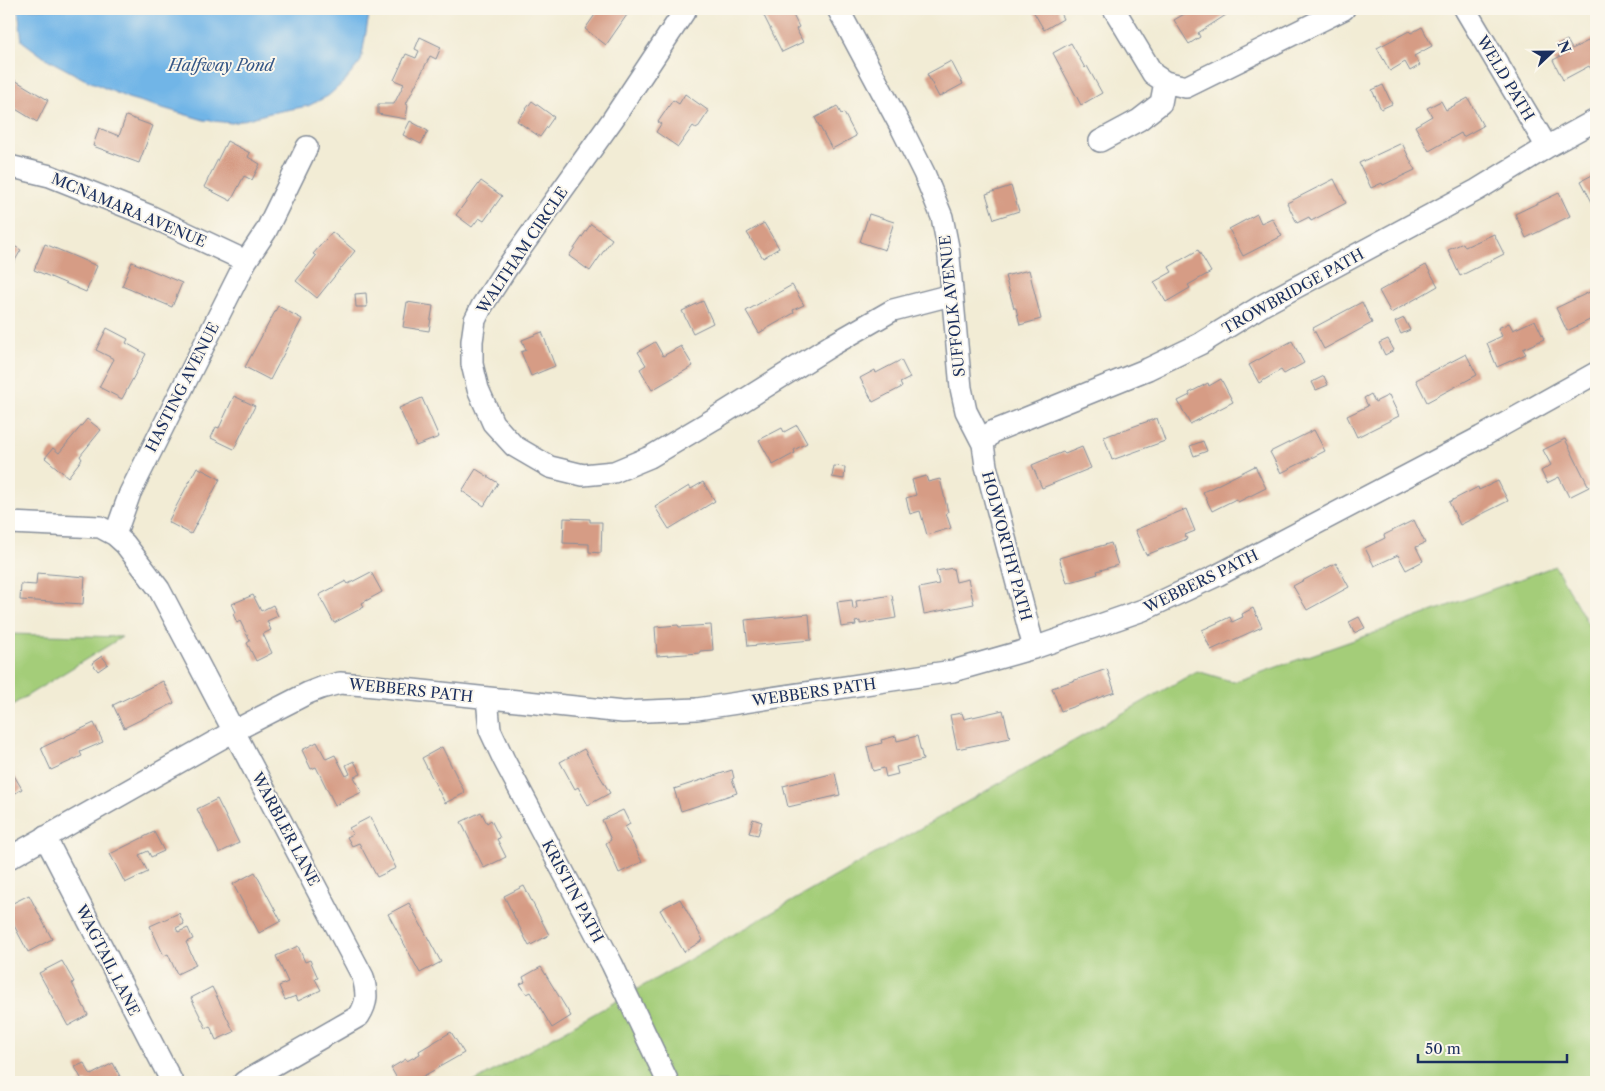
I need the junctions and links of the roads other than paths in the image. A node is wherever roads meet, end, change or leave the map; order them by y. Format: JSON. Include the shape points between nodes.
{"nodes":[{"id":1,"x":686,"y":9,"type":"edge"},
{"id":2,"x":838,"y":9,"type":"edge"},
{"id":3,"x":1114,"y":9,"type":"edge"},
{"id":4,"x":1344,"y":9,"type":"edge"},
{"id":5,"x":1465,"y":9,"type":"edge"},
{"id":6,"x":1164,"y":82,"type":"junction"},
{"id":7,"x":1596,"y":120,"type":"edge"},
{"id":8,"x":1100,"y":141,"type":"dead end"},
{"id":9,"x":307,"y":147,"type":"dead end"},
{"id":10,"x":1547,"y":147,"type":"junction"},
{"id":11,"x":9,"y":166,"type":"edge"},
{"id":12,"x":246,"y":261,"type":"junction"},
{"id":13,"x":951,"y":295,"type":"junction"},
{"id":14,"x":1594,"y":382,"type":"edge"},
{"id":15,"x":984,"y":444,"type":"junction"},
{"id":16,"x":9,"y":523,"type":"edge"},
{"id":17,"x":115,"y":535,"type":"junction"},
{"id":18,"x":1034,"y":648,"type":"junction"},
{"id":19,"x":487,"y":698,"type":"junction"},
{"id":20,"x":234,"y":730,"type":"junction"},
{"id":21,"x":45,"y":837,"type":"junction"},
{"id":22,"x":9,"y":858,"type":"edge"},
{"id":23,"x":172,"y":1082,"type":"edge"},
{"id":24,"x":244,"y":1082,"type":"edge"},
{"id":25,"x":668,"y":1082,"type":"edge"}],
"edges":[{"from":1,"to":13,"type":"street","name":"WALTHAM CIRCLE","via":[[613,119],[506,269],[475,320],[472,364],[478,389],[493,423],[514,446],[550,467],[582,475],[614,472],[650,457],[893,310]]},
{"from":2,"to":13,"type":"street","name":"SUFFOLK AVENUE","via":[[902,127],[938,208],[948,247]]},
{"from":3,"to":6,"type":"street","via":[[1154,74]]},
{"from":4,"to":6,"type":"street","via":[[1186,88]]},
{"from":5,"to":10,"type":"street","name":"WELD PATH"},
{"from":6,"to":8,"type":"street","via":[[1161,103],[1139,120]]},
{"from":7,"to":10,"type":"street","name":"TROWBRIDGE PATH"},
{"from":9,"to":12,"type":"street","name":"HASTING AVENUE","via":[[266,231]]},
{"from":10,"to":15,"type":"street","name":"TROWBRIDGE PATH","via":[[1477,190],[1263,305],[1200,344],[1148,369],[992,432]]},
{"from":11,"to":12,"type":"street","name":"MCNAMARA AVENUE","via":[[68,183],[150,216]]},
{"from":12,"to":17,"type":"street","name":"HASTING AVENUE","via":[[130,493]]},
{"from":13,"to":15,"type":"street","name":"SUFFOLK AVENUE","via":[[966,412]]},
{"from":14,"to":18,"type":"street","name":"WEBBERS PATH","via":[[1481,437],[1218,575],[1143,610]]},
{"from":15,"to":18,"type":"street","name":"HOLWORTHY PATH","via":[[986,466]]},
{"from":16,"to":17,"type":"street","via":[[100,527]]},
{"from":17,"to":20,"type":"street","name":"WARBLER LANE","via":[[158,590]]},
{"from":18,"to":19,"type":"street","name":"WEBBERS PATH","via":[[953,671],[697,709],[623,712]]},
{"from":19,"to":20,"type":"street","name":"WEBBERS PATH","via":[[340,683],[308,693]]},
{"from":19,"to":25,"type":"street","name":"KRISTIN PATH","via":[[490,730],[504,760],[612,964]]},
{"from":20,"to":21,"type":"street","name":"WEBBERS PATH"},
{"from":20,"to":24,"type":"street","name":"WARBLER LANE","via":[[363,977],[368,995],[359,1016]]},
{"from":21,"to":22,"type":"street","name":"WEBBERS PATH"},
{"from":21,"to":23,"type":"street","name":"WAGTAIL LANE"}]}
